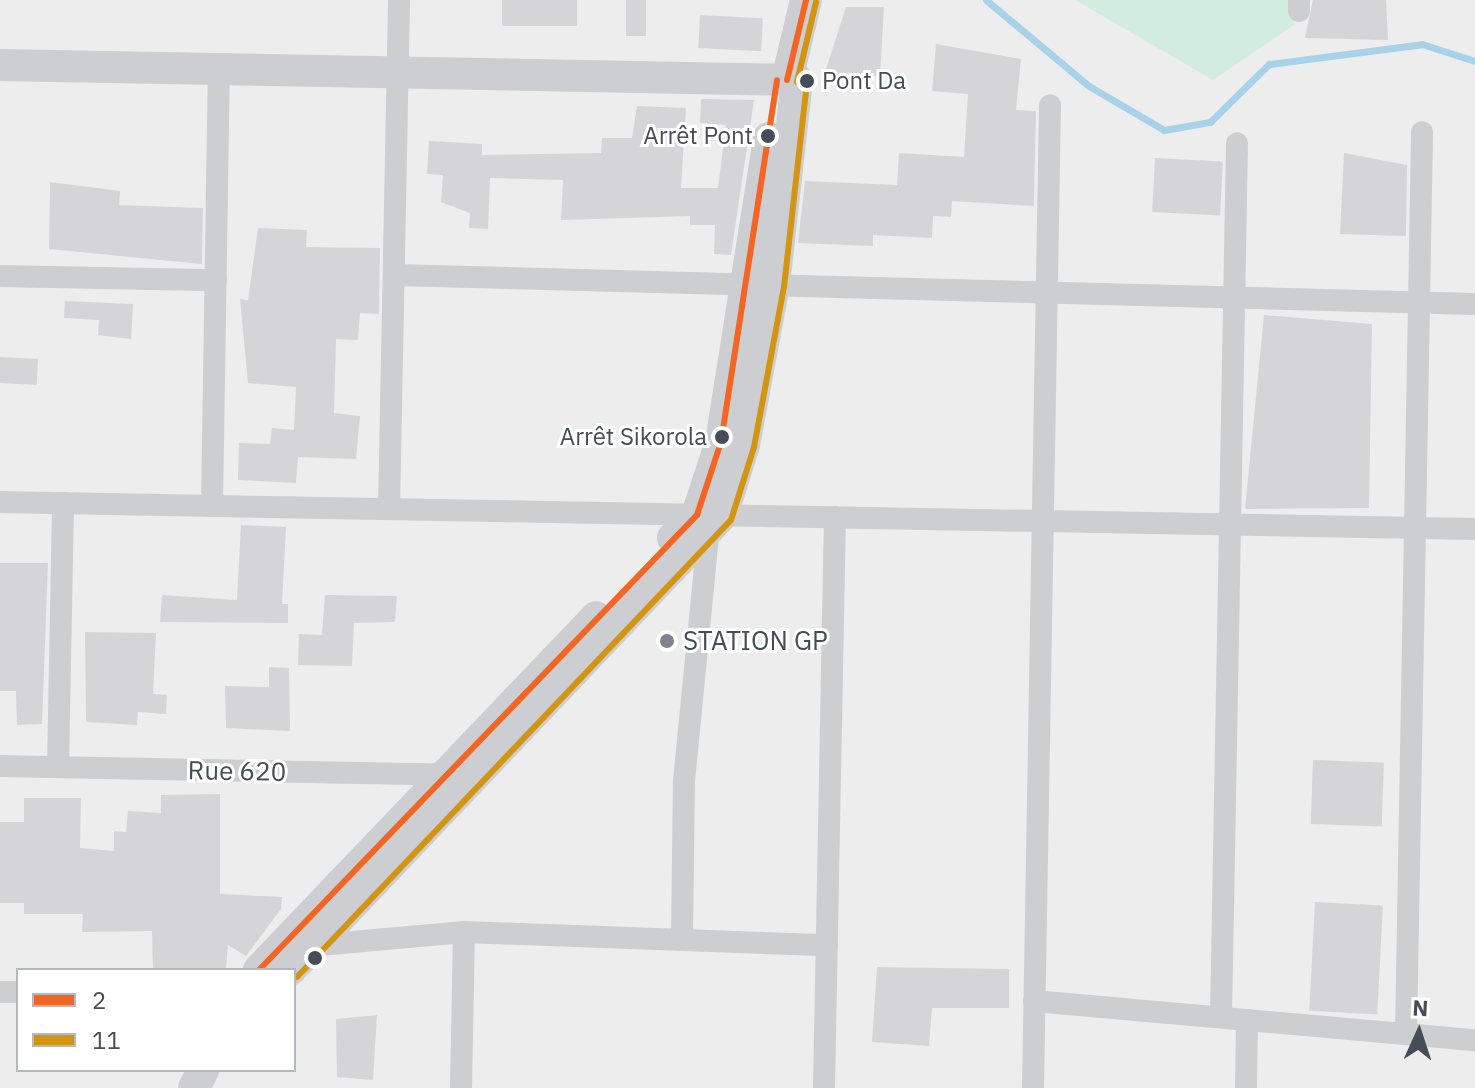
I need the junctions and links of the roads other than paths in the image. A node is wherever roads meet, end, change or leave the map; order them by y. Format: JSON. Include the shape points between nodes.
{"nodes":[{"id":1,"x":399,"y":0,"type":"edge"},
{"id":2,"x":806,"y":0,"type":"edge"},
{"id":3,"x":0,"y":65,"type":"edge"},
{"id":4,"x":219,"y":69,"type":"junction"},
{"id":5,"x":397,"y":73,"type":"junction"},
{"id":6,"x":787,"y":80,"type":"junction"},
{"id":7,"x":1050,"y":105,"type":"dead end"},
{"id":8,"x":1422,"y":132,"type":"dead end"},
{"id":9,"x":1237,"y":143,"type":"dead end"},
{"id":10,"x":394,"y":275,"type":"junction"},
{"id":11,"x":0,"y":276,"type":"edge"},
{"id":12,"x":216,"y":280,"type":"junction"},
{"id":13,"x":762,"y":285,"type":"junction"},
{"id":14,"x":1047,"y":292,"type":"junction"},
{"id":15,"x":1234,"y":297,"type":"junction"},
{"id":16,"x":1419,"y":302,"type":"junction"},
{"id":17,"x":1475,"y":304,"type":"edge"},
{"id":18,"x":0,"y":502,"type":"edge"},
{"id":19,"x":63,"y":503,"type":"junction"},
{"id":20,"x":212,"y":506,"type":"junction"},
{"id":21,"x":389,"y":509,"type":"junction"},
{"id":22,"x":835,"y":517,"type":"junction"},
{"id":23,"x":709,"y":520,"type":"junction"},
{"id":24,"x":1043,"y":521,"type":"junction"},
{"id":25,"x":1230,"y":525,"type":"junction"},
{"id":26,"x":1415,"y":528,"type":"junction"},
{"id":27,"x":1475,"y":529,"type":"edge"},
{"id":28,"x":0,"y":766,"type":"edge"},
{"id":29,"x":58,"y":767,"type":"junction"},
{"id":30,"x":440,"y":775,"type":"junction"},
{"id":31,"x":473,"y":775,"type":"junction"},
{"id":32,"x":464,"y":932,"type":"junction"},
{"id":33,"x":682,"y":940,"type":"junction"},
{"id":34,"x":827,"y":945,"type":"junction"},
{"id":35,"x":281,"y":959,"type":"edge"},
{"id":36,"x":1034,"y":1001,"type":"junction"},
{"id":37,"x":1221,"y":1017,"type":"junction"},
{"id":38,"x":1247,"y":1020,"type":"junction"},
{"id":39,"x":1406,"y":1033,"type":"junction"},
{"id":40,"x":1474,"y":1038,"type":"edge"},
{"id":41,"x":461,"y":1088,"type":"edge"},
{"id":42,"x":824,"y":1088,"type":"edge"},
{"id":43,"x":1033,"y":1088,"type":"edge"},
{"id":44,"x":1246,"y":1088,"type":"edge"}],
"edges":[{"from":1,"to":5,"type":"street"},
{"from":2,"to":6,"type":"main road"},
{"from":3,"to":4,"type":"main road"},
{"from":4,"to":5,"type":"main road"},
{"from":4,"to":12,"type":"street"},
{"from":5,"to":6,"type":"main road"},
{"from":5,"to":10,"type":"street"},
{"from":6,"to":13,"type":"main road"},
{"from":7,"to":14,"type":"street"},
{"from":8,"to":16,"type":"street"},
{"from":9,"to":15,"type":"street"},
{"from":10,"to":13,"type":"street"},
{"from":10,"to":21,"type":"street"},
{"from":11,"to":12,"type":"street"},
{"from":12,"to":20,"type":"street"},
{"from":13,"to":14,"type":"street"},
{"from":13,"to":23,"type":"main road","via":[[721,442]]},
{"from":14,"to":15,"type":"street"},
{"from":14,"to":24,"type":"street"},
{"from":15,"to":16,"type":"street"},
{"from":15,"to":25,"type":"street"},
{"from":16,"to":17,"type":"street"},
{"from":16,"to":26,"type":"street"},
{"from":18,"to":19,"type":"street"},
{"from":19,"to":20,"type":"street"},
{"from":19,"to":29,"type":"street"},
{"from":20,"to":21,"type":"street"},
{"from":21,"to":23,"type":"street"},
{"from":22,"to":23,"type":"street"},
{"from":22,"to":24,"type":"street"},
{"from":22,"to":34,"type":"street"},
{"from":23,"to":30,"type":"main road"},
{"from":23,"to":31,"type":"main road"},
{"from":23,"to":33,"type":"street","via":[[684,781]]},
{"from":24,"to":25,"type":"street"},
{"from":24,"to":36,"type":"street"},
{"from":25,"to":26,"type":"street"},
{"from":25,"to":37,"type":"street"},
{"from":26,"to":27,"type":"street"},
{"from":26,"to":39,"type":"street"},
{"from":28,"to":29,"type":"street","name":"Rue 620"},
{"from":29,"to":30,"type":"street","name":"Rue 620"},
{"from":30,"to":31,"type":"street","name":"Rue 620"},
{"from":30,"to":35,"type":"main road"},
{"from":31,"to":35,"type":"main road"},
{"from":32,"to":33,"type":"street"},
{"from":32,"to":35,"type":"street"},
{"from":32,"to":41,"type":"street"},
{"from":33,"to":34,"type":"street"},
{"from":34,"to":42,"type":"street"},
{"from":36,"to":37,"type":"street"},
{"from":36,"to":43,"type":"street"},
{"from":37,"to":38,"type":"street"},
{"from":38,"to":39,"type":"street"},
{"from":38,"to":44,"type":"street"},
{"from":39,"to":40,"type":"street"}]}
